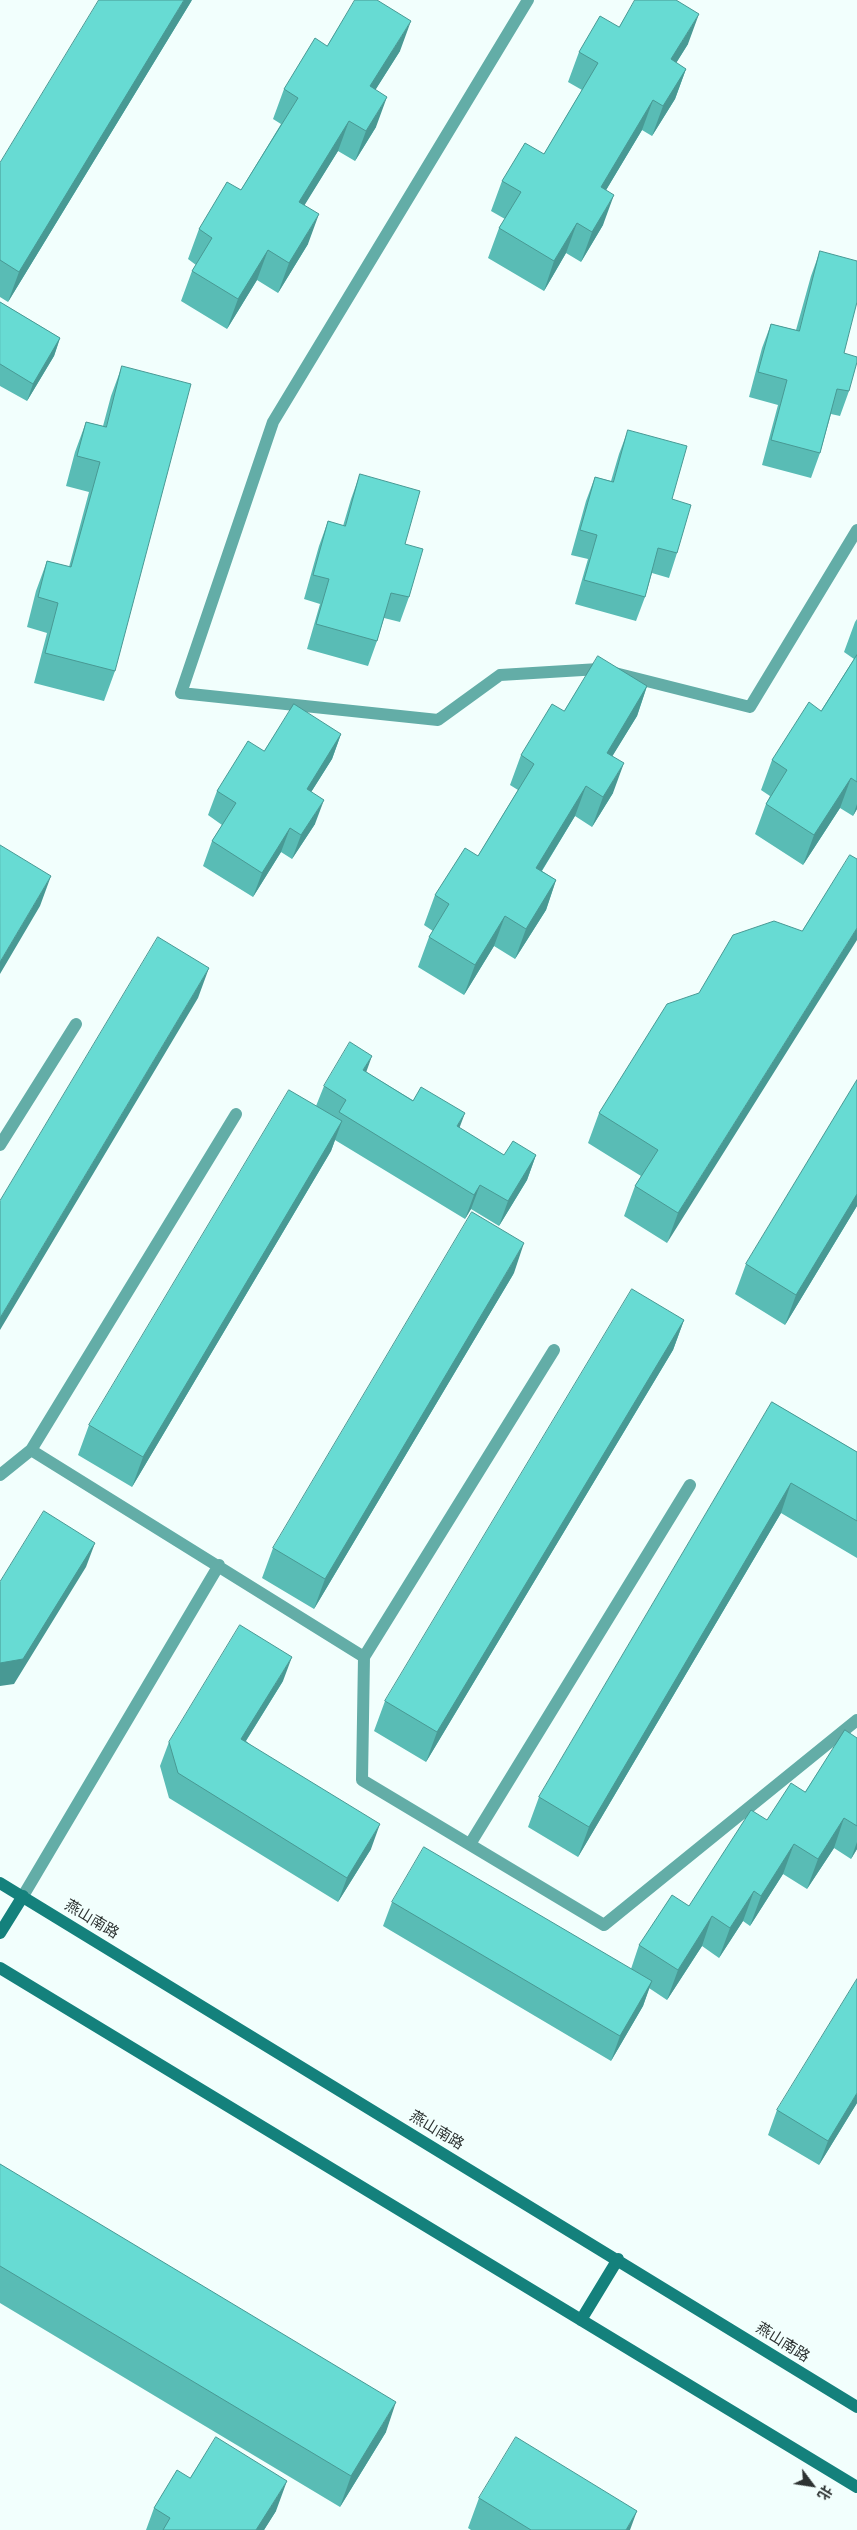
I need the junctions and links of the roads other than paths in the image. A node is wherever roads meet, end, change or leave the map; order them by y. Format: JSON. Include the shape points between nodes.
{"nodes":[{"id":1,"x":528,"y":0,"type":"edge"},
{"id":2,"x":857,"y":530,"type":"edge"},
{"id":3,"x":76,"y":1024,"type":"dead end"},
{"id":4,"x":236,"y":1114,"type":"dead end"},
{"id":5,"x":0,"y":1145,"type":"edge"},
{"id":6,"x":554,"y":1350,"type":"dead end"},
{"id":7,"x":31,"y":1450,"type":"junction"},
{"id":8,"x":0,"y":1475,"type":"edge"},
{"id":9,"x":690,"y":1485,"type":"dead end"},
{"id":10,"x":219,"y":1565,"type":"junction"},
{"id":11,"x":364,"y":1657,"type":"junction"},
{"id":12,"x":857,"y":1720,"type":"edge"},
{"id":13,"x":470,"y":1844,"type":"junction"},
{"id":14,"x":0,"y":1882,"type":"edge"},
{"id":15,"x":23,"y":1896,"type":"junction"},
{"id":16,"x":0,"y":1933,"type":"edge"},
{"id":17,"x":0,"y":1968,"type":"edge"},
{"id":18,"x":618,"y":2259,"type":"junction"},
{"id":19,"x":581,"y":2320,"type":"junction"},
{"id":20,"x":857,"y":2407,"type":"edge"},
{"id":21,"x":857,"y":2488,"type":"edge"}],
"edges":[{"from":1,"to":2,"type":"street","via":[[273,422],[181,693],[438,720],[500,675],[599,669],[750,707]]},
{"from":3,"to":5,"type":"street"},
{"from":4,"to":7,"type":"street"},
{"from":6,"to":11,"type":"street"},
{"from":7,"to":8,"type":"street"},
{"from":7,"to":10,"type":"street"},
{"from":9,"to":13,"type":"street"},
{"from":10,"to":11,"type":"street"},
{"from":10,"to":15,"type":"street"},
{"from":11,"to":13,"type":"street","via":[[362,1780]]},
{"from":12,"to":13,"type":"street","via":[[604,1925]]},
{"from":14,"to":15,"type":"main road","name":"燕山南路"},
{"from":15,"to":16,"type":"main road"},
{"from":15,"to":18,"type":"main road","name":"燕山南路"},
{"from":17,"to":19,"type":"main road"},
{"from":18,"to":19,"type":"main road"},
{"from":18,"to":20,"type":"main road","name":"燕山南路"},
{"from":19,"to":21,"type":"main road"}]}
